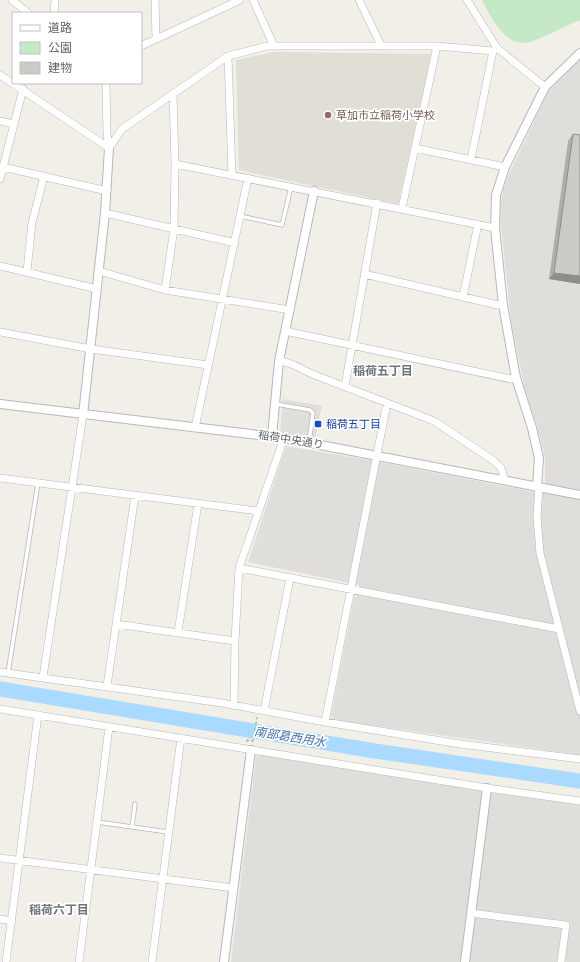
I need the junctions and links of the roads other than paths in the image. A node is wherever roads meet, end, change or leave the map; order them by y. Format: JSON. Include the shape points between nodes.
{"nodes":[{"id":1,"x":12,"y":0,"type":"edge"},
{"id":2,"x":55,"y":0,"type":"edge"},
{"id":3,"x":155,"y":0,"type":"edge"},
{"id":4,"x":240,"y":0,"type":"edge"},
{"id":5,"x":253,"y":0,"type":"edge"},
{"id":6,"x":359,"y":0,"type":"edge"},
{"id":7,"x":468,"y":0,"type":"edge"},
{"id":8,"x":27,"y":12,"type":"edge"},
{"id":9,"x":54,"y":12,"type":"edge"},
{"id":10,"x":156,"y":39,"type":"junction"},
{"id":11,"x":381,"y":45,"type":"junction"},
{"id":12,"x":142,"y":46,"type":"edge"},
{"id":13,"x":274,"y":46,"type":"junction"},
{"id":14,"x":437,"y":46,"type":"junction"},
{"id":15,"x":495,"y":49,"type":"junction"},
{"id":16,"x":580,"y":53,"type":"edge"},
{"id":17,"x":228,"y":56,"type":"junction"},
{"id":18,"x":0,"y":75,"type":"edge"},
{"id":19,"x":12,"y":82,"type":"edge"},
{"id":20,"x":15,"y":84,"type":"edge"},
{"id":21,"x":106,"y":84,"type":"edge"},
{"id":22,"x":545,"y":88,"type":"junction"},
{"id":23,"x":23,"y":89,"type":"junction"},
{"id":24,"x":173,"y":94,"type":"junction"},
{"id":25,"x":0,"y":121,"type":"edge"},
{"id":26,"x":14,"y":124,"type":"junction"},
{"id":27,"x":109,"y":148,"type":"junction"},
{"id":28,"x":415,"y":148,"type":"junction"},
{"id":29,"x":471,"y":159,"type":"junction"},
{"id":30,"x":176,"y":164,"type":"junction"},
{"id":31,"x":2,"y":167,"type":"junction"},
{"id":32,"x":506,"y":167,"type":"junction"},
{"id":33,"x":232,"y":174,"type":"junction"},
{"id":34,"x":44,"y":176,"type":"junction"},
{"id":35,"x":248,"y":178,"type":"junction"},
{"id":36,"x":0,"y":179,"type":"edge"},
{"id":37,"x":291,"y":186,"type":"junction"},
{"id":38,"x":107,"y":191,"type":"junction"},
{"id":39,"x":314,"y":191,"type":"junction"},
{"id":40,"x":377,"y":203,"type":"junction"},
{"id":41,"x":402,"y":208,"type":"junction"},
{"id":42,"x":105,"y":213,"type":"junction"},
{"id":43,"x":240,"y":216,"type":"junction"},
{"id":44,"x":478,"y":224,"type":"junction"},
{"id":45,"x":495,"y":228,"type":"junction"},
{"id":46,"x":174,"y":229,"type":"junction"},
{"id":47,"x":235,"y":243,"type":"junction"},
{"id":48,"x":0,"y":266,"type":"edge"},
{"id":49,"x":27,"y":271,"type":"junction"},
{"id":50,"x":99,"y":271,"type":"junction"},
{"id":51,"x":364,"y":274,"type":"junction"},
{"id":52,"x":97,"y":288,"type":"junction"},
{"id":53,"x":165,"y":290,"type":"junction"},
{"id":54,"x":463,"y":297,"type":"junction"},
{"id":55,"x":223,"y":299,"type":"junction"},
{"id":56,"x":503,"y":305,"type":"junction"},
{"id":57,"x":290,"y":310,"type":"junction"},
{"id":58,"x":285,"y":331,"type":"junction"},
{"id":59,"x":0,"y":332,"type":"edge"},
{"id":60,"x":352,"y":344,"type":"junction"},
{"id":61,"x":91,"y":349,"type":"junction"},
{"id":62,"x":280,"y":361,"type":"junction"},
{"id":63,"x":208,"y":365,"type":"junction"},
{"id":64,"x":516,"y":378,"type":"junction"},
{"id":65,"x":345,"y":386,"type":"junction"},
{"id":66,"x":387,"y":403,"type":"junction"},
{"id":67,"x":0,"y":404,"type":"edge"},
{"id":68,"x":276,"y":404,"type":"junction"},
{"id":69,"x":83,"y":415,"type":"junction"},
{"id":70,"x":194,"y":428,"type":"junction"},
{"id":71,"x":272,"y":436,"type":"junction"},
{"id":72,"x":284,"y":438,"type":"junction"},
{"id":73,"x":309,"y":442,"type":"junction"},
{"id":74,"x":377,"y":455,"type":"junction"},
{"id":75,"x":0,"y":478,"type":"edge"},
{"id":76,"x":505,"y":480,"type":"junction"},
{"id":77,"x":38,"y":483,"type":"junction"},
{"id":78,"x":538,"y":486,"type":"junction"},
{"id":79,"x":72,"y":487,"type":"junction"},
{"id":80,"x":580,"y":495,"type":"edge"},
{"id":81,"x":135,"y":496,"type":"junction"},
{"id":82,"x":198,"y":504,"type":"junction"},
{"id":83,"x":258,"y":512,"type":"junction"},
{"id":84,"x":239,"y":568,"type":"junction"},
{"id":85,"x":290,"y":578,"type":"junction"},
{"id":86,"x":351,"y":590,"type":"junction"},
{"id":87,"x":116,"y":624,"type":"junction"},
{"id":88,"x":559,"y":629,"type":"junction"},
{"id":89,"x":178,"y":632,"type":"junction"},
{"id":90,"x":235,"y":641,"type":"junction"},
{"id":91,"x":0,"y":672,"type":"edge"},
{"id":92,"x":8,"y":673,"type":"junction"},
{"id":93,"x":43,"y":677,"type":"junction"},
{"id":94,"x":107,"y":686,"type":"junction"},
{"id":95,"x":234,"y":706,"type":"junction"},
{"id":96,"x":0,"y":709,"type":"edge"},
{"id":97,"x":264,"y":711,"type":"junction"},
{"id":98,"x":580,"y":711,"type":"edge"},
{"id":99,"x":38,"y":715,"type":"junction"},
{"id":100,"x":325,"y":722,"type":"junction"},
{"id":101,"x":109,"y":727,"type":"junction"},
{"id":102,"x":181,"y":738,"type":"junction"},
{"id":103,"x":251,"y":750,"type":"junction"},
{"id":104,"x":580,"y":760,"type":"edge"},
{"id":105,"x":487,"y":788,"type":"junction"},
{"id":106,"x":580,"y":801,"type":"edge"},
{"id":107,"x":135,"y":804,"type":"dead end"},
{"id":108,"x":97,"y":822,"type":"junction"},
{"id":109,"x":132,"y":827,"type":"junction"},
{"id":110,"x":168,"y":832,"type":"junction"},
{"id":111,"x":0,"y":858,"type":"edge"},
{"id":112,"x":19,"y":860,"type":"junction"},
{"id":113,"x":91,"y":870,"type":"junction"},
{"id":114,"x":162,"y":879,"type":"junction"},
{"id":115,"x":234,"y":888,"type":"junction"},
{"id":116,"x":471,"y":913,"type":"junction"},
{"id":117,"x":0,"y":919,"type":"edge"},
{"id":118,"x":12,"y":921,"type":"junction"},
{"id":119,"x":6,"y":962,"type":"edge"},
{"id":120,"x":79,"y":962,"type":"edge"},
{"id":121,"x":152,"y":962,"type":"edge"},
{"id":122,"x":224,"y":962,"type":"edge"},
{"id":123,"x":465,"y":962,"type":"edge"},
{"id":124,"x":561,"y":962,"type":"edge"}],
"edges":[{"from":1,"to":8,"type":"street"},
{"from":2,"to":9,"type":"street"},
{"from":3,"to":10,"type":"street"},
{"from":4,"to":10,"type":"street"},
{"from":5,"to":13,"type":"street"},
{"from":6,"to":11,"type":"street"},
{"from":7,"to":15,"type":"street"},
{"from":10,"to":12,"type":"street"},
{"from":11,"to":13,"type":"street"},
{"from":11,"to":14,"type":"street"},
{"from":13,"to":17,"type":"street"},
{"from":14,"to":15,"type":"street"},
{"from":14,"to":28,"type":"street"},
{"from":15,"to":22,"type":"street"},
{"from":15,"to":29,"type":"street"},
{"from":16,"to":22,"type":"street"},
{"from":17,"to":24,"type":"street"},
{"from":17,"to":33,"type":"street"},
{"from":18,"to":19,"type":"street"},
{"from":20,"to":23,"type":"street"},
{"from":21,"to":27,"type":"street","via":[[106,134]]},
{"from":22,"to":32,"type":"street"},
{"from":23,"to":26,"type":"street"},
{"from":23,"to":27,"type":"street"},
{"from":24,"to":27,"type":"street","via":[[122,129]]},
{"from":24,"to":30,"type":"street"},
{"from":25,"to":26,"type":"street"},
{"from":26,"to":31,"type":"street"},
{"from":27,"to":38,"type":"street"},
{"from":28,"to":29,"type":"street"},
{"from":28,"to":41,"type":"street"},
{"from":29,"to":32,"type":"street"},
{"from":30,"to":33,"type":"street"},
{"from":30,"to":46,"type":"street"},
{"from":31,"to":34,"type":"street"},
{"from":31,"to":36,"type":"street"},
{"from":32,"to":45,"type":"street","via":[[496,195]]},
{"from":33,"to":35,"type":"street"},
{"from":34,"to":38,"type":"street"},
{"from":34,"to":49,"type":"street","via":[[32,223]]},
{"from":35,"to":37,"type":"street"},
{"from":35,"to":43,"type":"street"},
{"from":37,"to":39,"type":"street"},
{"from":37,"to":43,"type":"lane","via":[[282,225]]},
{"from":38,"to":42,"type":"street"},
{"from":39,"to":40,"type":"street"},
{"from":39,"to":57,"type":"street"},
{"from":40,"to":41,"type":"street"},
{"from":40,"to":51,"type":"street"},
{"from":41,"to":44,"type":"street"},
{"from":42,"to":46,"type":"street"},
{"from":42,"to":50,"type":"street"},
{"from":43,"to":47,"type":"street"},
{"from":44,"to":45,"type":"street"},
{"from":44,"to":54,"type":"street"},
{"from":45,"to":56,"type":"street"},
{"from":46,"to":47,"type":"street"},
{"from":46,"to":53,"type":"street"},
{"from":47,"to":55,"type":"street"},
{"from":48,"to":49,"type":"street"},
{"from":49,"to":52,"type":"street"},
{"from":50,"to":52,"type":"street"},
{"from":50,"to":53,"type":"street"},
{"from":51,"to":54,"type":"street"},
{"from":51,"to":60,"type":"street"},
{"from":52,"to":61,"type":"street"},
{"from":53,"to":55,"type":"street"},
{"from":54,"to":56,"type":"street"},
{"from":55,"to":57,"type":"street"},
{"from":55,"to":63,"type":"street"},
{"from":56,"to":64,"type":"street"},
{"from":57,"to":58,"type":"street"},
{"from":58,"to":60,"type":"street"},
{"from":58,"to":62,"type":"street"},
{"from":59,"to":61,"type":"street"},
{"from":60,"to":64,"type":"street"},
{"from":60,"to":65,"type":"street"},
{"from":61,"to":63,"type":"street"},
{"from":61,"to":69,"type":"street"},
{"from":62,"to":65,"type":"street","via":[[292,362],[298,368]]},
{"from":62,"to":68,"type":"street"},
{"from":63,"to":70,"type":"street"},
{"from":64,"to":78,"type":"street","via":[[539,458]]},
{"from":65,"to":66,"type":"street"},
{"from":66,"to":74,"type":"street"},
{"from":66,"to":76,"type":"street","via":[[434,421],[494,461],[501,468]]},
{"from":67,"to":69,"type":"street","name":"稲荷中央通り"},
{"from":68,"to":71,"type":"street"},
{"from":68,"to":73,"type":"lane","via":[[310,410],[313,413]]},
{"from":69,"to":70,"type":"street","name":"稲荷中央通り"},
{"from":69,"to":79,"type":"street"},
{"from":70,"to":71,"type":"street","name":"稲荷中央通り"},
{"from":71,"to":72,"type":"street","name":"稲荷中央通り"},
{"from":72,"to":73,"type":"street","name":"稲荷中央通り"},
{"from":72,"to":83,"type":"street"},
{"from":73,"to":74,"type":"street","name":"稲荷中央通り"},
{"from":74,"to":76,"type":"street","name":"稲荷中央通り"},
{"from":74,"to":86,"type":"street"},
{"from":75,"to":77,"type":"street"},
{"from":76,"to":78,"type":"street","name":"稲荷中央通り"},
{"from":77,"to":79,"type":"street"},
{"from":77,"to":92,"type":"lane"},
{"from":78,"to":80,"type":"street","name":"稲荷中央通り"},
{"from":78,"to":88,"type":"street","via":[[540,553]]},
{"from":79,"to":81,"type":"street"},
{"from":79,"to":93,"type":"street"},
{"from":81,"to":82,"type":"street"},
{"from":81,"to":87,"type":"street"},
{"from":82,"to":83,"type":"street"},
{"from":82,"to":89,"type":"street"},
{"from":83,"to":84,"type":"street"},
{"from":84,"to":85,"type":"street"},
{"from":84,"to":90,"type":"street"},
{"from":85,"to":86,"type":"street"},
{"from":85,"to":97,"type":"street"},
{"from":86,"to":88,"type":"street"},
{"from":86,"to":100,"type":"street"},
{"from":87,"to":89,"type":"street"},
{"from":87,"to":94,"type":"street"},
{"from":88,"to":98,"type":"street"},
{"from":89,"to":90,"type":"street"},
{"from":90,"to":95,"type":"street"},
{"from":91,"to":92,"type":"street"},
{"from":92,"to":93,"type":"street"},
{"from":93,"to":94,"type":"street"},
{"from":94,"to":95,"type":"street"},
{"from":95,"to":97,"type":"street"},
{"from":96,"to":99,"type":"street"},
{"from":97,"to":100,"type":"street"},
{"from":99,"to":101,"type":"street"},
{"from":99,"to":112,"type":"street"},
{"from":100,"to":104,"type":"street"},
{"from":101,"to":102,"type":"street"},
{"from":101,"to":108,"type":"street"},
{"from":102,"to":103,"type":"street"},
{"from":102,"to":110,"type":"street"},
{"from":103,"to":105,"type":"street"},
{"from":103,"to":115,"type":"street"},
{"from":105,"to":106,"type":"street"},
{"from":105,"to":116,"type":"street"},
{"from":107,"to":109,"type":"lane"},
{"from":108,"to":109,"type":"lane"},
{"from":108,"to":113,"type":"street"},
{"from":109,"to":110,"type":"lane"},
{"from":110,"to":114,"type":"street"},
{"from":111,"to":112,"type":"street"},
{"from":112,"to":113,"type":"street"},
{"from":112,"to":118,"type":"street"},
{"from":113,"to":114,"type":"street"},
{"from":113,"to":120,"type":"street"},
{"from":114,"to":115,"type":"street"},
{"from":114,"to":121,"type":"street"},
{"from":115,"to":122,"type":"street"},
{"from":116,"to":123,"type":"street"},
{"from":116,"to":124,"type":"street","via":[[566,924]]},
{"from":117,"to":118,"type":"street"},
{"from":118,"to":119,"type":"street"}]}
